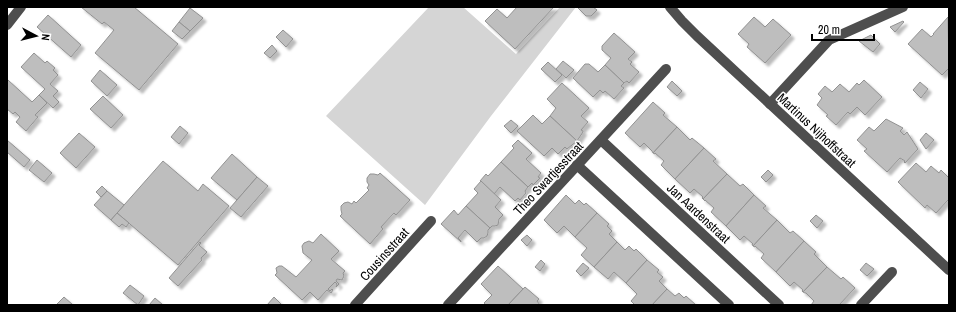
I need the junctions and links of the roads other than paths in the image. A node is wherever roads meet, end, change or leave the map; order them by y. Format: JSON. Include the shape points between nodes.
{"nodes":[{"id":1,"x":21,"y":7,"type":"edge"},
{"id":2,"x":670,"y":7,"type":"edge"},
{"id":3,"x":903,"y":7,"type":"edge"},
{"id":4,"x":7,"y":25,"type":"edge"},
{"id":5,"x":666,"y":69,"type":"dead end"},
{"id":6,"x":770,"y":104,"type":"junction"},
{"id":7,"x":601,"y":140,"type":"junction"},
{"id":8,"x":577,"y":166,"type":"junction"},
{"id":9,"x":431,"y":221,"type":"dead end"},
{"id":10,"x":949,"y":270,"type":"edge"},
{"id":11,"x":892,"y":272,"type":"dead end"},
{"id":12,"x":355,"y":305,"type":"edge"},
{"id":13,"x":448,"y":305,"type":"edge"},
{"id":14,"x":729,"y":305,"type":"edge"},
{"id":15,"x":779,"y":305,"type":"edge"},
{"id":16,"x":861,"y":305,"type":"edge"}],
"edges":[{"from":1,"to":4,"type":"street"},
{"from":2,"to":6,"type":"street","name":"Martinus Nijhoffstraat"},
{"from":3,"to":6,"type":"street","via":[[829,40]]},
{"from":5,"to":7,"type":"street","name":"Theo Swartjesstraat"},
{"from":6,"to":10,"type":"street","name":"Martinus Nijhoffstraat"},
{"from":7,"to":8,"type":"street","name":"Theo Swartjesstraat"},
{"from":7,"to":15,"type":"street","name":"Jan Aardenstraat"},
{"from":8,"to":13,"type":"street","name":"Theo Swartjesstraat"},
{"from":8,"to":14,"type":"street"},
{"from":9,"to":12,"type":"street","name":"Cousinsstraat"},
{"from":11,"to":16,"type":"street"}]}
